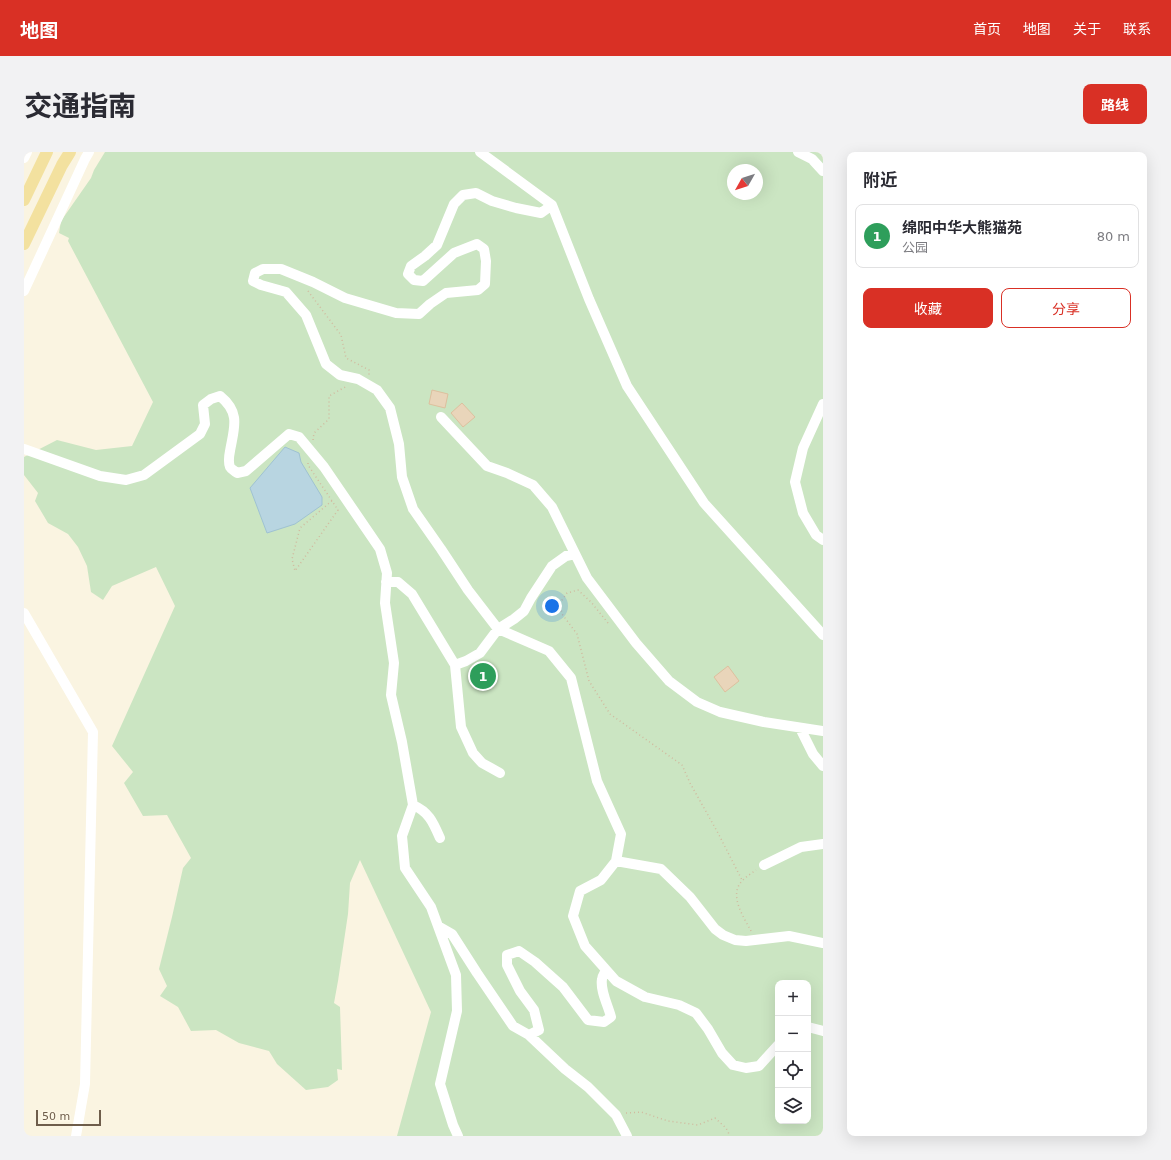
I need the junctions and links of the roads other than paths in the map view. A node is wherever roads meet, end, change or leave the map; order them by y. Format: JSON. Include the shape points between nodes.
{"nodes":[{"id":1,"x":27,"y":152,"type":"edge"},
{"id":2,"x":47,"y":152,"type":"edge"},
{"id":3,"x":70,"y":152,"type":"edge"},
{"id":4,"x":89,"y":152,"type":"edge"},
{"id":5,"x":480,"y":152,"type":"edge"},
{"id":6,"x":798,"y":152,"type":"edge"},
{"id":7,"x":24,"y":158,"type":"edge"},
{"id":8,"x":823,"y":170,"type":"edge"},
{"id":9,"x":24,"y":200,"type":"edge"},
{"id":10,"x":552,"y":205,"type":"junction"},
{"id":11,"x":24,"y":244,"type":"edge"},
{"id":12,"x":24,"y":291,"type":"edge"},
{"id":13,"x":823,"y":404,"type":"edge"},
{"id":14,"x":441,"y":417,"type":"dead end"},
{"id":15,"x":24,"y":449,"type":"edge"},
{"id":16,"x":823,"y":540,"type":"edge"},
{"id":17,"x":575,"y":554,"type":"junction"},
{"id":18,"x":386,"y":582,"type":"junction"},
{"id":19,"x":24,"y":612,"type":"edge"},
{"id":20,"x":498,"y":629,"type":"junction"},
{"id":21,"x":823,"y":635,"type":"edge"},
{"id":22,"x":456,"y":665,"type":"junction"},
{"id":23,"x":800,"y":728,"type":"junction"},
{"id":24,"x":823,"y":731,"type":"edge"},
{"id":25,"x":823,"y":766,"type":"edge"},
{"id":26,"x":500,"y":773,"type":"dead end"},
{"id":27,"x":413,"y":805,"type":"junction"},
{"id":28,"x":440,"y":838,"type":"dead end"},
{"id":29,"x":823,"y":844,"type":"edge"},
{"id":30,"x":616,"y":861,"type":"junction"},
{"id":31,"x":764,"y":865,"type":"road end"},
{"id":32,"x":438,"y":926,"type":"junction"},
{"id":33,"x":823,"y":943,"type":"edge"},
{"id":34,"x":606,"y":970,"type":"junction"},
{"id":35,"x":811,"y":1028,"type":"edge"},
{"id":36,"x":823,"y":1031,"type":"edge"},
{"id":37,"x":529,"y":1035,"type":"junction"},
{"id":38,"x":775,"y":1048,"type":"edge"},
{"id":39,"x":76,"y":1136,"type":"edge"},
{"id":40,"x":458,"y":1136,"type":"edge"},
{"id":41,"x":627,"y":1136,"type":"edge"}],
"edges":[{"from":1,"to":7,"type":"street"},
{"from":2,"to":9,"type":"main road"},
{"from":3,"to":11,"type":"main road"},
{"from":4,"to":12,"type":"street"},
{"from":5,"to":10,"type":"street"},
{"from":6,"to":8,"type":"street","via":[[812,159]]},
{"from":10,"to":20,"type":"street","via":[[541,213],[516,208],[476,193],[463,195],[454,204],[437,245],[411,266],[408,274],[414,280],[423,281],[454,253],[477,244],[484,249],[485,284],[478,290],[446,293],[419,314],[396,313],[345,298],[281,270],[263,269],[255,273],[252,281],[286,292],[306,315],[326,364],[340,375],[358,379],[376,390],[390,408],[399,444],[402,477],[413,509]]},
{"from":10,"to":21,"type":"street","via":[[627,386],[704,504]]},
{"from":13,"to":16,"type":"street","via":[[803,448],[795,482],[803,513],[816,535]]},
{"from":14,"to":17,"type":"street","via":[[487,466],[533,485],[552,507]]},
{"from":15,"to":18,"type":"street","via":[[100,476],[126,480],[144,475],[200,434],[205,424],[203,405],[220,396],[228,403],[235,416],[230,467],[238,473],[246,471],[288,434],[300,437],[324,467],[380,550],[387,573]]},
{"from":17,"to":20,"type":"street","via":[[566,556],[552,566],[524,611]]},
{"from":17,"to":23,"type":"street","via":[[587,578],[636,643],[669,681],[697,702],[720,712]]},
{"from":18,"to":22,"type":"street","via":[[398,582],[412,594]]},
{"from":18,"to":27,"type":"street","via":[[385,603],[394,663],[391,695]]},
{"from":19,"to":39,"type":"street","via":[[93,732],[85,1084]]},
{"from":20,"to":22,"type":"street","via":[[480,653]]},
{"from":20,"to":30,"type":"street","via":[[549,651],[571,678],[597,781],[621,834]]},
{"from":22,"to":26,"type":"street","via":[[461,727],[473,753],[482,763]]},
{"from":23,"to":24,"type":"street"},
{"from":23,"to":25,"type":"street","via":[[812,754]]},
{"from":27,"to":28,"type":"street","via":[[431,819]]},
{"from":27,"to":32,"type":"street","via":[[402,836],[405,868],[430,907]]},
{"from":29,"to":31,"type":"street","via":[[801,847]]},
{"from":30,"to":33,"type":"street","via":[[661,868],[690,896],[715,929],[734,940],[789,936]]},
{"from":30,"to":34,"type":"street","via":[[601,880],[580,890],[573,916],[585,946]]},
{"from":32,"to":37,"type":"street","via":[[452,934],[513,1026]]},
{"from":32,"to":40,"type":"street","via":[[456,975],[457,1011],[440,1084]]},
{"from":34,"to":37,"type":"street","via":[[602,978],[602,992],[612,1018],[604,1022],[588,1020],[563,987],[535,962],[519,951],[507,955],[507,965],[520,991],[534,1010],[539,1030]]},
{"from":34,"to":38,"type":"street","via":[[616,981],[645,997],[679,1005],[696,1013],[722,1053],[733,1065],[746,1068],[759,1066]]},
{"from":35,"to":36,"type":"street"},
{"from":37,"to":41,"type":"street","via":[[616,1115]]}]}
